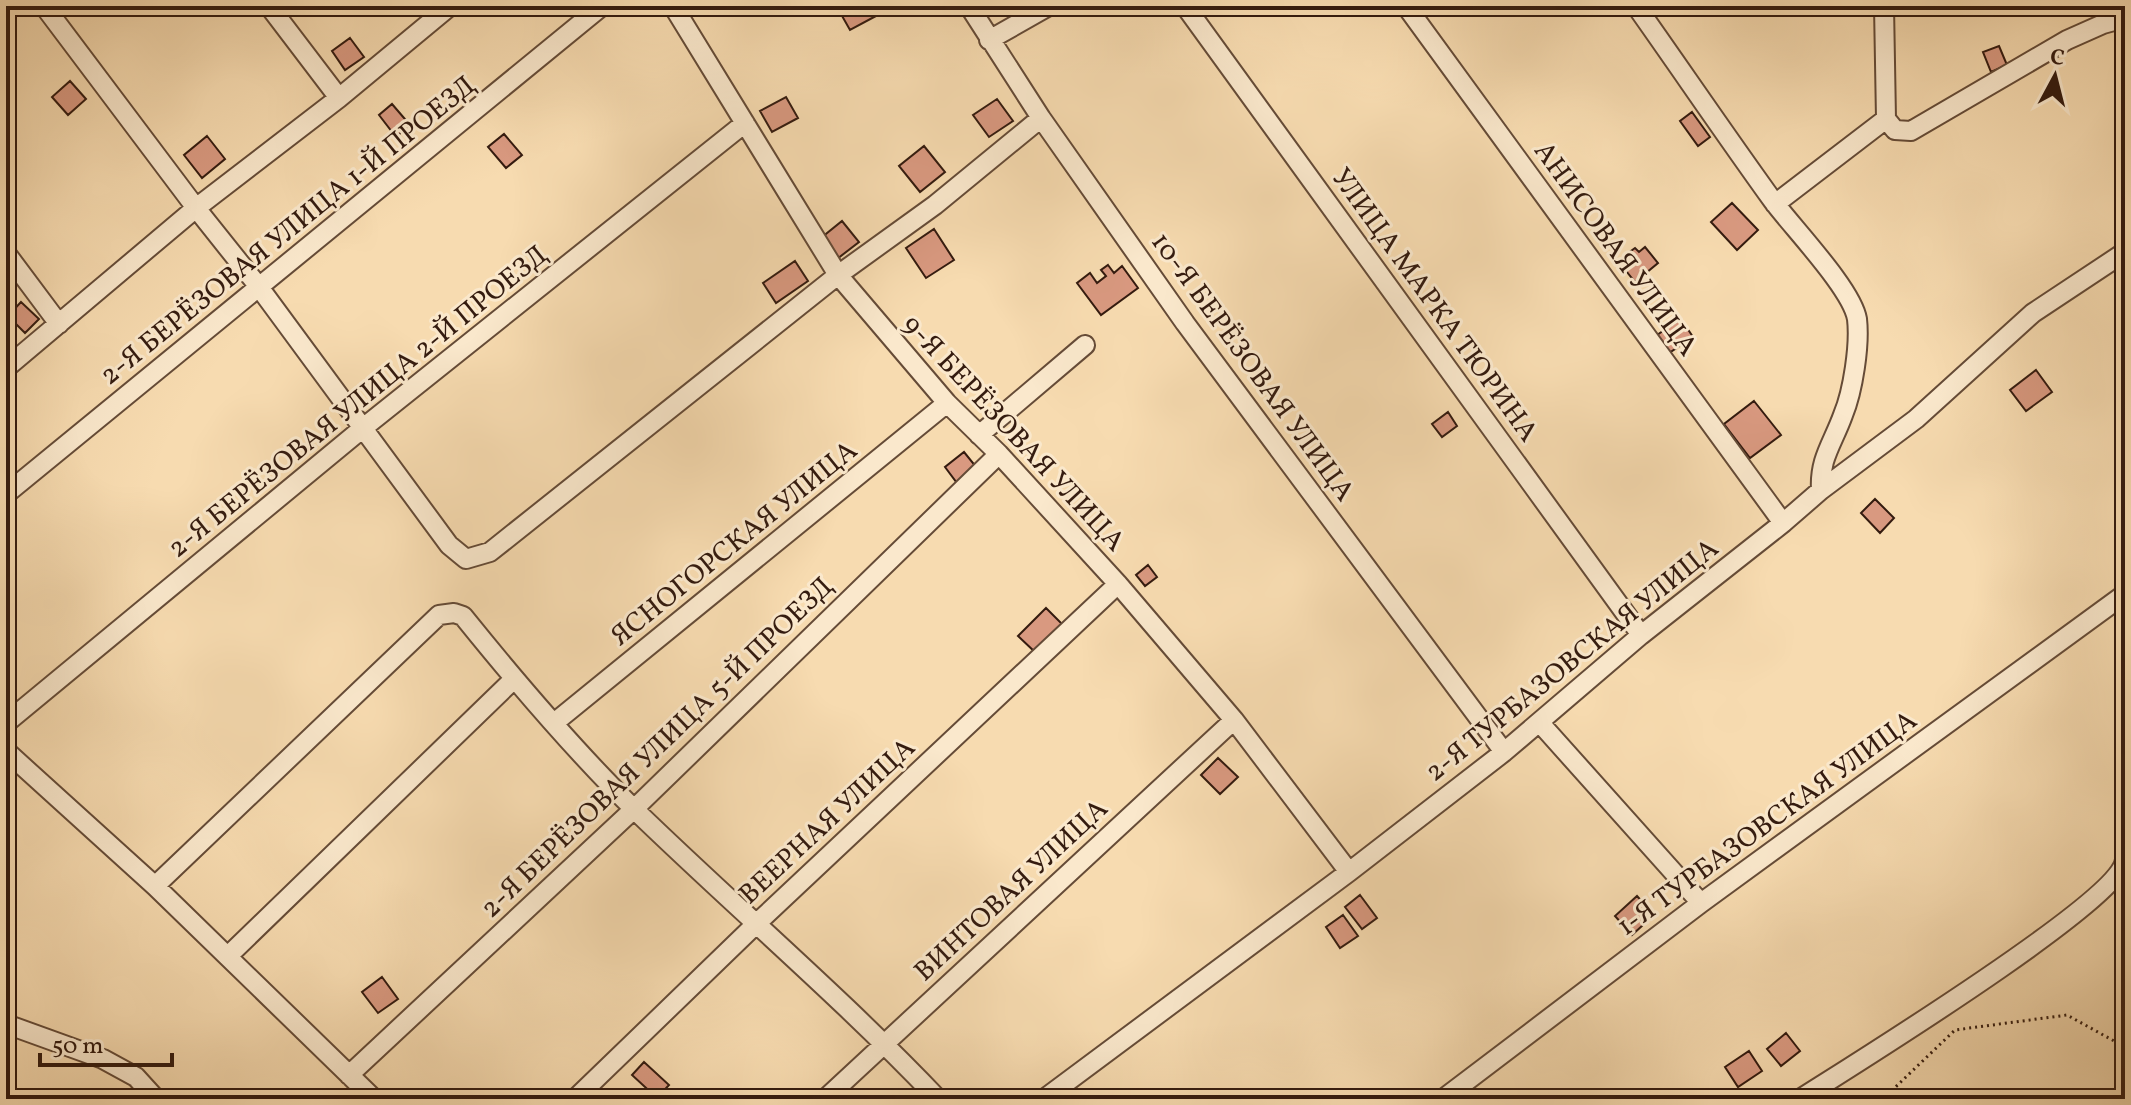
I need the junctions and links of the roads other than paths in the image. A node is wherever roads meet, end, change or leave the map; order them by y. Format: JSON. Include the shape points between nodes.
{"nodes":[{"id":1,"x":44,"y":6,"type":"edge"},
{"id":2,"x":269,"y":6,"type":"edge"},
{"id":3,"x":450,"y":6,"type":"edge"},
{"id":4,"x":602,"y":6,"type":"edge"},
{"id":5,"x":673,"y":6,"type":"edge"},
{"id":6,"x":969,"y":6,"type":"edge"},
{"id":7,"x":1049,"y":6,"type":"edge"},
{"id":8,"x":1185,"y":6,"type":"edge"},
{"id":9,"x":1406,"y":6,"type":"edge"},
{"id":10,"x":1636,"y":6,"type":"edge"},
{"id":11,"x":1884,"y":6,"type":"edge"},
{"id":12,"x":2125,"y":18,"type":"edge"},
{"id":13,"x":989,"y":40,"type":"junction"},
{"id":14,"x":339,"y":98,"type":"junction"},
{"id":15,"x":1041,"y":118,"type":"junction"},
{"id":16,"x":1886,"y":119,"type":"junction"},
{"id":17,"x":745,"y":123,"type":"junction"},
{"id":18,"x":1775,"y":204,"type":"junction"},
{"id":19,"x":196,"y":208,"type":"junction"},
{"id":20,"x":2125,"y":252,"type":"edge"},
{"id":21,"x":6,"y":253,"type":"edge"},
{"id":22,"x":838,"y":275,"type":"junction"},
{"id":23,"x":259,"y":287,"type":"junction"},
{"id":24,"x":59,"y":324,"type":"junction"},
{"id":25,"x":1085,"y":345,"type":"dead end"},
{"id":26,"x":6,"y":368,"type":"edge"},
{"id":27,"x":947,"y":403,"type":"junction"},
{"id":28,"x":363,"y":428,"type":"junction"},
{"id":29,"x":979,"y":435,"type":"junction"},
{"id":30,"x":999,"y":454,"type":"junction"},
{"id":31,"x":1821,"y":490,"type":"junction"},
{"id":32,"x":6,"y":494,"type":"edge"},
{"id":33,"x":1783,"y":523,"type":"junction"},
{"id":34,"x":1118,"y":584,"type":"junction"},
{"id":35,"x":2125,"y":594,"type":"edge"},
{"id":36,"x":1641,"y":635,"type":"junction"},
{"id":37,"x":514,"y":679,"type":"junction"},
{"id":38,"x":1234,"y":720,"type":"junction"},
{"id":39,"x":6,"y":723,"type":"edge"},
{"id":40,"x":554,"y":723,"type":"junction"},
{"id":41,"x":1540,"y":723,"type":"junction"},
{"id":42,"x":6,"y":751,"type":"edge"},
{"id":43,"x":1504,"y":752,"type":"junction"},
{"id":44,"x":634,"y":809,"type":"junction"},
{"id":45,"x":2125,"y":860,"type":"edge"},
{"id":46,"x":1349,"y":872,"type":"junction"},
{"id":47,"x":155,"y":886,"type":"junction"},
{"id":48,"x":1701,"y":903,"type":"junction"},
{"id":49,"x":756,"y":924,"type":"junction"},
{"id":50,"x":228,"y":956,"type":"junction"},
{"id":51,"x":6,"y":1024,"type":"edge"},
{"id":52,"x":885,"y":1043,"type":"junction"},
{"id":53,"x":349,"y":1075,"type":"junction"},
{"id":54,"x":156,"y":1099,"type":"edge"},
{"id":55,"x":374,"y":1099,"type":"edge"},
{"id":56,"x":575,"y":1099,"type":"edge"},
{"id":57,"x":825,"y":1099,"type":"edge"},
{"id":58,"x":938,"y":1099,"type":"edge"},
{"id":59,"x":1044,"y":1099,"type":"edge"},
{"id":60,"x":1443,"y":1099,"type":"edge"},
{"id":61,"x":1800,"y":1099,"type":"edge"}],
"edges":[{"from":1,"to":19,"type":"street"},
{"from":2,"to":14,"type":"street"},
{"from":3,"to":14,"type":"street"},
{"from":4,"to":23,"type":"street","name":"2-Я БЕРЁЗОВАЯ УЛИЦА 1-Й ПРОЕЗД"},
{"from":5,"to":17,"type":"street","name":"9-Я БЕРЁЗОВАЯ УЛИЦА"},
{"from":6,"to":13,"type":"street","name":"10-Я БЕРЁЗОВАЯ УЛИЦА"},
{"from":7,"to":13,"type":"street"},
{"from":8,"to":36,"type":"street","name":"УЛИЦА МАРКА ТЮРИНА"},
{"from":9,"to":33,"type":"street","name":"АНИСОВАЯ УЛИЦА"},
{"from":10,"to":18,"type":"street"},
{"from":11,"to":16,"type":"street"},
{"from":12,"to":16,"type":"street","via":[[2067,40],[1911,131],[1895,130]]},
{"from":13,"to":15,"type":"street","name":"10-Я БЕРЁЗОВАЯ УЛИЦА"},
{"from":14,"to":19,"type":"street"},
{"from":15,"to":22,"type":"street"},
{"from":15,"to":43,"type":"street","name":"10-Я БЕРЁЗОВАЯ УЛИЦА","via":[[1185,323]]},
{"from":16,"to":18,"type":"street"},
{"from":17,"to":22,"type":"street","name":"9-Я БЕРЁЗОВАЯ УЛИЦА"},
{"from":17,"to":28,"type":"street","name":"2-Я БЕРЁЗОВАЯ УЛИЦА 2-Й ПРОЕЗД"},
{"from":18,"to":31,"type":"street","via":[[1841,288],[1857,319],[1853,383],[1823,461]]},
{"from":19,"to":23,"type":"street"},
{"from":19,"to":24,"type":"street"},
{"from":20,"to":31,"type":"street","name":"2-Я ТУРБАЗОВСКАЯ УЛИЦА","via":[[2033,313],[1916,419]]},
{"from":21,"to":24,"type":"street"},
{"from":22,"to":27,"type":"street","name":"9-Я БЕРЁЗОВАЯ УЛИЦА"},
{"from":22,"to":28,"type":"street","via":[[490,552],[466,559],[449,545]]},
{"from":23,"to":28,"type":"street"},
{"from":23,"to":32,"type":"street","name":"2-Я БЕРЁЗОВАЯ УЛИЦА 1-Й ПРОЕЗД"},
{"from":24,"to":26,"type":"street"},
{"from":25,"to":29,"type":"street"},
{"from":27,"to":29,"type":"street","name":"9-Я БЕРЁЗОВАЯ УЛИЦА"},
{"from":27,"to":40,"type":"street","name":"ЯСНОГОРСКАЯ УЛИЦА"},
{"from":28,"to":39,"type":"street","name":"2-Я БЕРЁЗОВАЯ УЛИЦА 2-Й ПРОЕЗД"},
{"from":29,"to":30,"type":"street","name":"9-Я БЕРЁЗОВАЯ УЛИЦА"},
{"from":30,"to":34,"type":"street","name":"9-Я БЕРЁЗОВАЯ УЛИЦА"},
{"from":30,"to":44,"type":"street","name":"2-Я БЕРЁЗОВАЯ УЛИЦА 5-Й ПРОЕЗД"},
{"from":31,"to":33,"type":"street","name":"2-Я ТУРБАЗОВСКАЯ УЛИЦА"},
{"from":33,"to":36,"type":"street","name":"2-Я ТУРБАЗОВСКАЯ УЛИЦА"},
{"from":34,"to":38,"type":"street","name":"9-Я БЕРЁЗОВАЯ УЛИЦА"},
{"from":34,"to":49,"type":"street","name":"ВЕЕРНАЯ УЛИЦА"},
{"from":35,"to":48,"type":"street","name":"1-Я ТУРБАЗОВСКАЯ УЛИЦА"},
{"from":36,"to":41,"type":"street","name":"2-Я ТУРБАЗОВСКАЯ УЛИЦА"},
{"from":37,"to":40,"type":"street"},
{"from":37,"to":47,"type":"street","via":[[463,616],[439,615]]},
{"from":37,"to":50,"type":"street"},
{"from":38,"to":46,"type":"street","name":"9-Я БЕРЁЗОВАЯ УЛИЦА"},
{"from":38,"to":52,"type":"street","name":"ВИНТОВАЯ УЛИЦА"},
{"from":40,"to":44,"type":"street"},
{"from":41,"to":43,"type":"street","name":"2-Я ТУРБАЗОВСКАЯ УЛИЦА"},
{"from":41,"to":48,"type":"street"},
{"from":42,"to":47,"type":"street"},
{"from":43,"to":46,"type":"street","name":"2-Я ТУРБАЗОВСКАЯ УЛИЦА"},
{"from":44,"to":49,"type":"street"},
{"from":44,"to":53,"type":"street","name":"2-Я БЕРЁЗОВАЯ УЛИЦА 5-Й ПРОЕЗД"},
{"from":45,"to":61,"type":"street","via":[[2113,880],[2045,938]]},
{"from":46,"to":59,"type":"street","name":"2-Я ТУРБАЗОВСКАЯ УЛИЦА"},
{"from":47,"to":50,"type":"street"},
{"from":48,"to":60,"type":"street","name":"1-Я ТУРБАЗОВСКАЯ УЛИЦА"},
{"from":49,"to":52,"type":"street"},
{"from":49,"to":56,"type":"street","name":"ВЕЕРНАЯ УЛИЦА"},
{"from":50,"to":53,"type":"street"},
{"from":51,"to":54,"type":"street","via":[[103,1059],[136,1077]]},
{"from":52,"to":57,"type":"street","name":"ВИНТОВАЯ УЛИЦА"},
{"from":52,"to":58,"type":"street"},
{"from":53,"to":55,"type":"street"}]}
